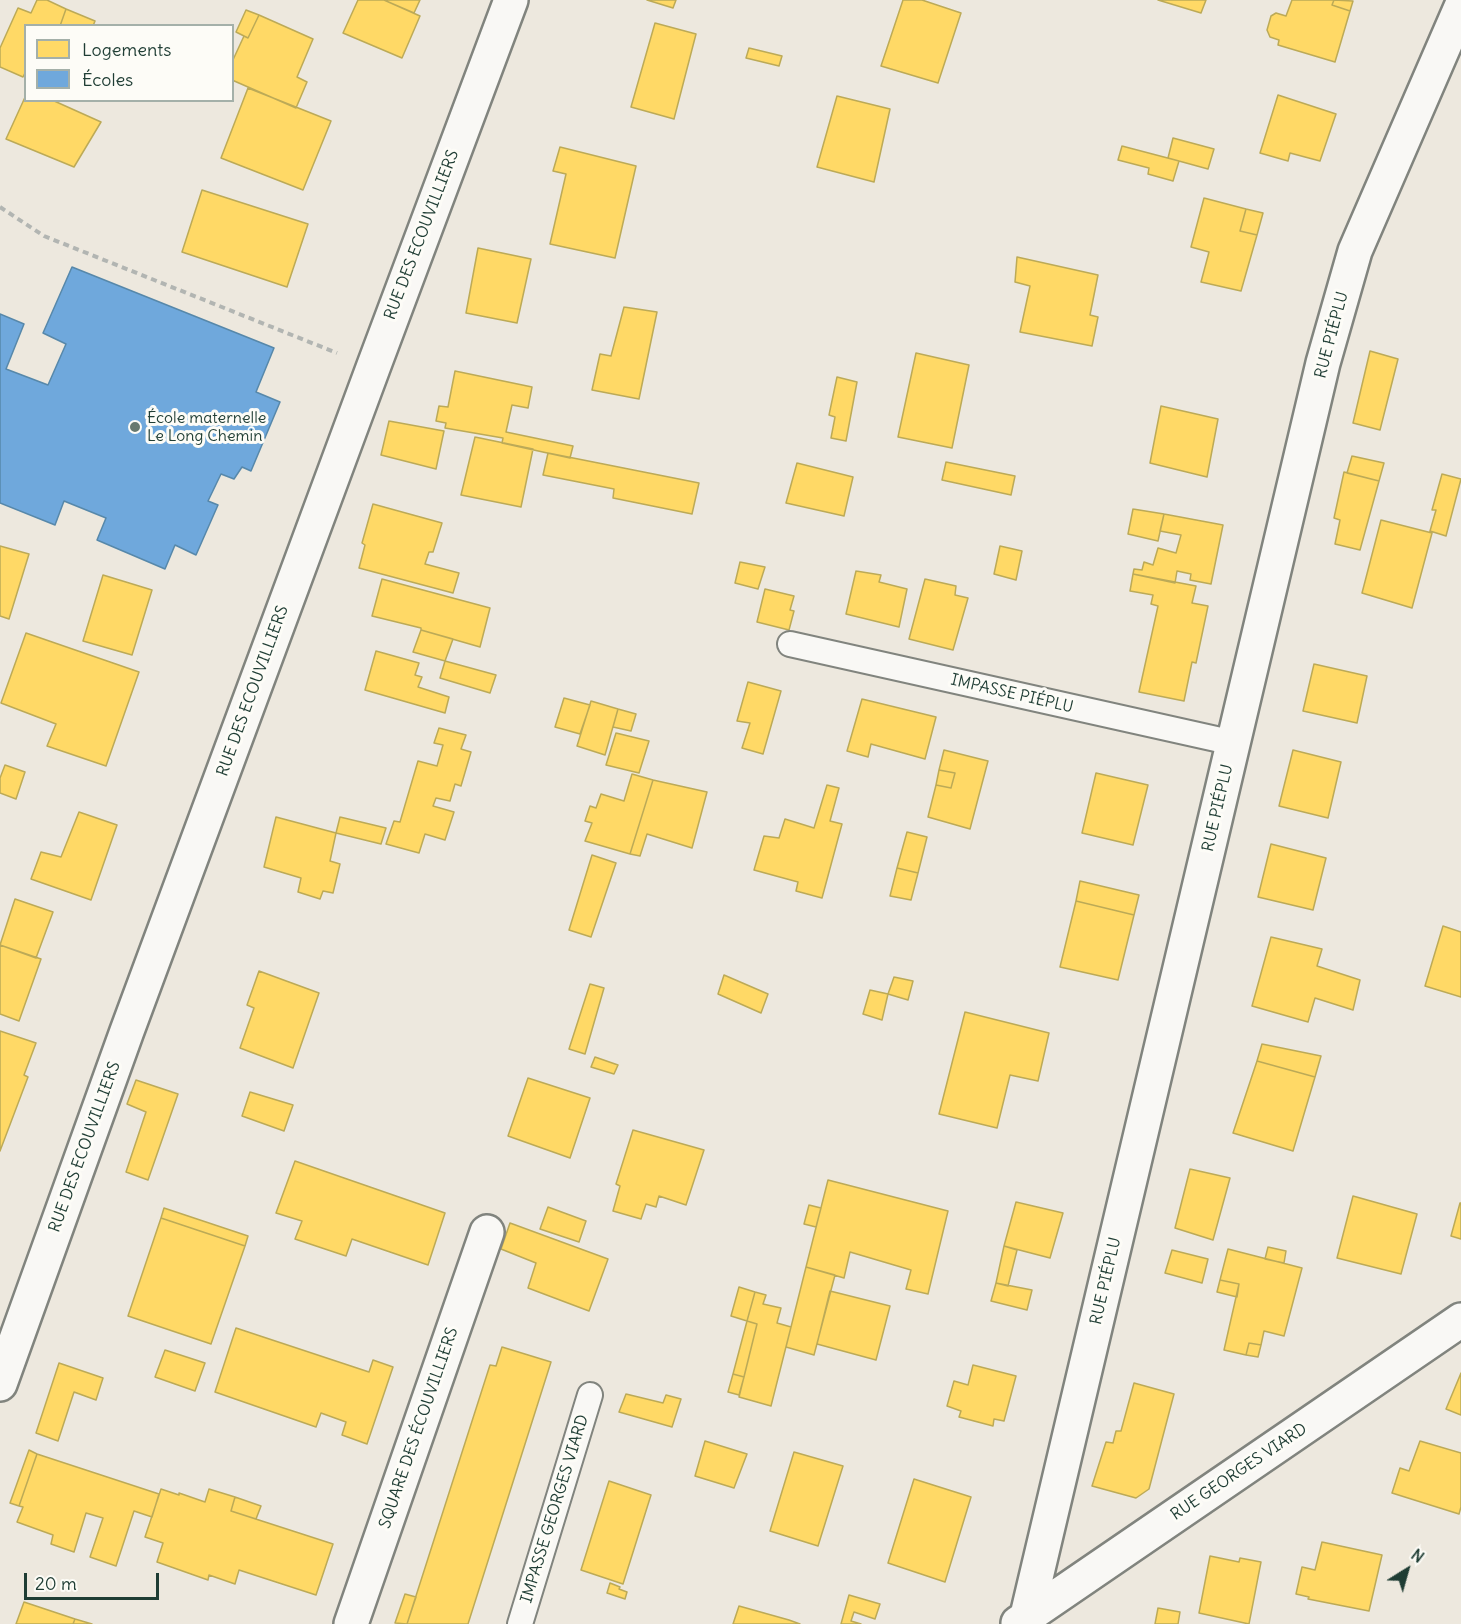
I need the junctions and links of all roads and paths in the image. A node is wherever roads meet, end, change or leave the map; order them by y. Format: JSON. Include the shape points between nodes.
{"nodes":[{"id":1,"x":511,"y":0,"type":"edge"},
{"id":2,"x":1461,"y":7,"type":"edge"},
{"id":3,"x":0,"y":207,"type":"edge"},
{"id":4,"x":373,"y":368,"type":"junction"},
{"id":5,"x":790,"y":644,"type":"dead end"},
{"id":6,"x":1233,"y":743,"type":"junction"},
{"id":7,"x":487,"y":1232,"type":"dead end"},
{"id":8,"x":1461,"y":1320,"type":"edge"},
{"id":9,"x":0,"y":1384,"type":"edge"},
{"id":10,"x":590,"y":1395,"type":"dead end"},
{"id":11,"x":1023,"y":1622,"type":"edge"},
{"id":12,"x":351,"y":1624,"type":"edge"},
{"id":13,"x":520,"y":1624,"type":"edge"}],
"edges":[{"from":1,"to":4,"type":"street","name":"RUE DES ECOUVILLIERS"},
{"from":2,"to":6,"type":"street","name":"RUE PIÉPLU","via":[[1355,251],[1323,363]]},
{"from":3,"to":4,"type":"path","via":[[44,236]]},
{"from":4,"to":9,"type":"street","name":"RUE DES ECOUVILLIERS"},
{"from":5,"to":6,"type":"lane","name":"IMPASSE PIÉPLU"},
{"from":6,"to":11,"type":"street","name":"RUE PIÉPLU"},
{"from":7,"to":12,"type":"street","name":"SQUARE DES ÉCOUVILLIERS"},
{"from":8,"to":11,"type":"street","name":"RUE GEORGES VIARD"},
{"from":10,"to":13,"type":"lane","name":"IMPASSE GEORGES VIARD"}]}
